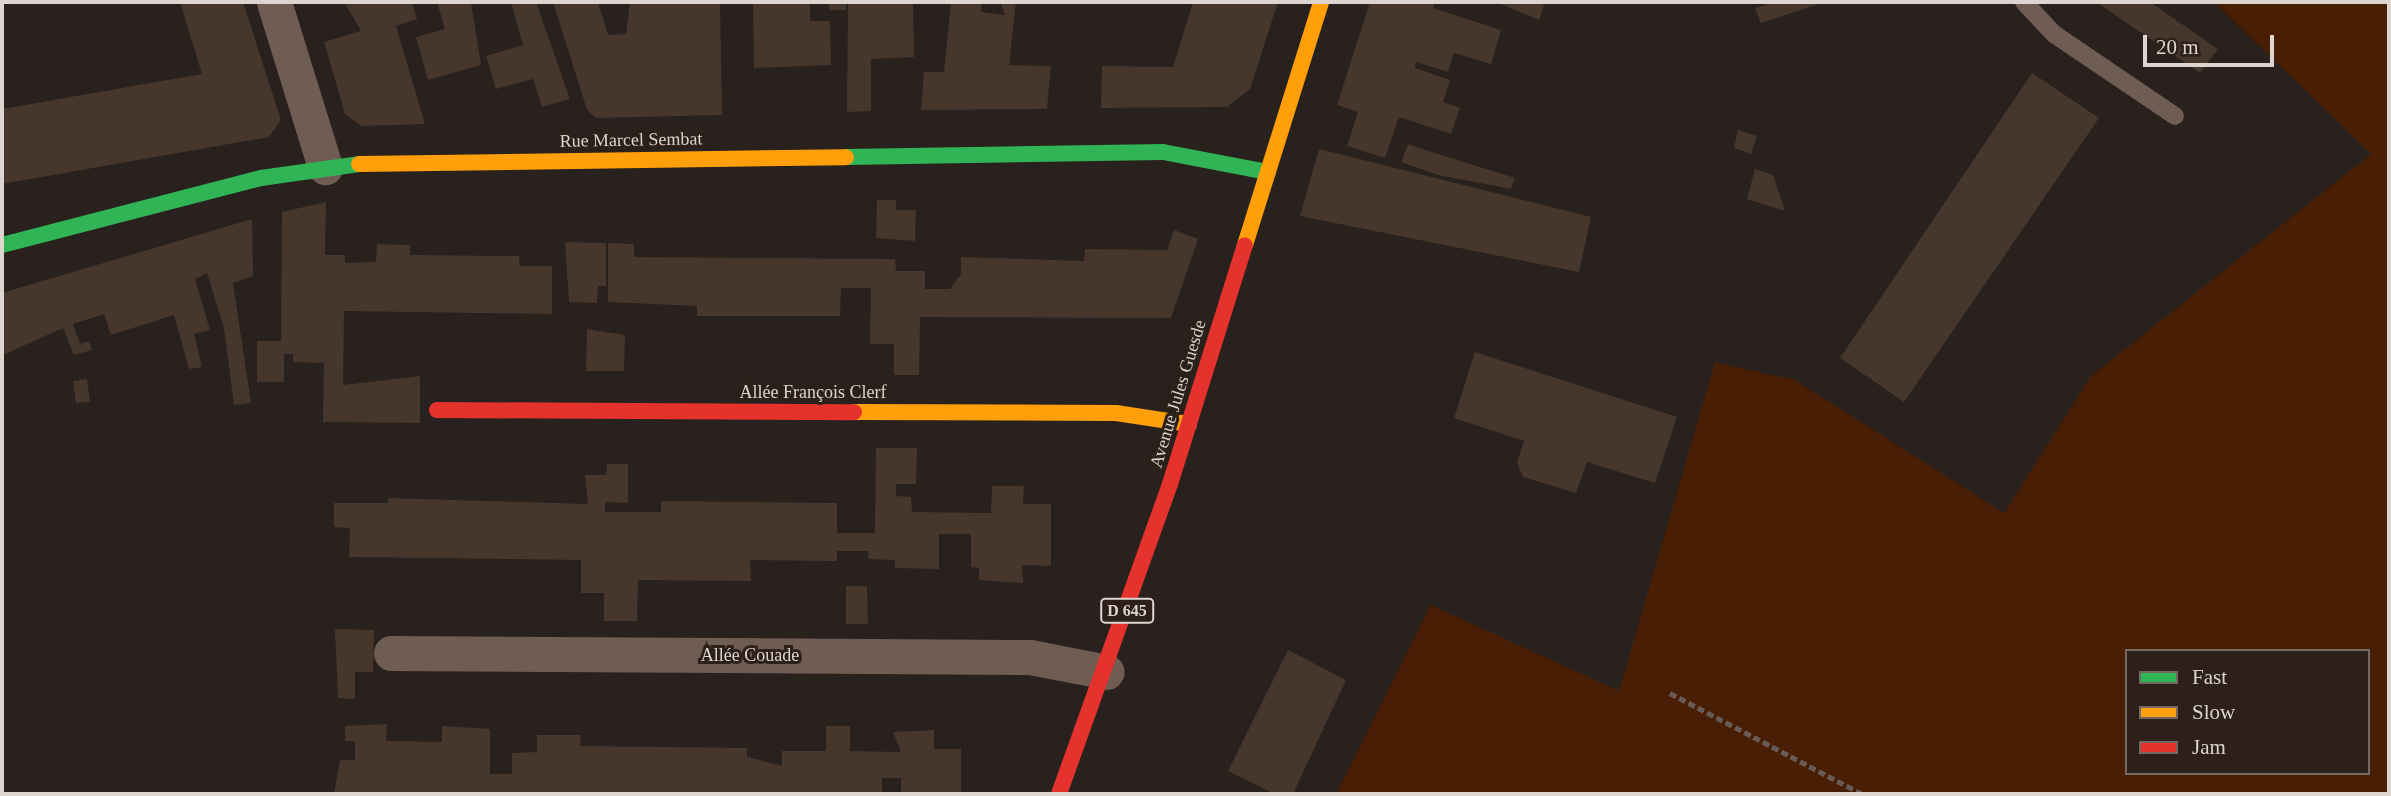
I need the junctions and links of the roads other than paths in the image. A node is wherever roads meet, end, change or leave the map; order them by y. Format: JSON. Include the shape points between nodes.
{"nodes":[{"id":1,"x":274,"y":2,"type":"edge"},
{"id":2,"x":1321,"y":2,"type":"edge"},
{"id":3,"x":2024,"y":2,"type":"edge"},
{"id":4,"x":2175,"y":116,"type":"dead end"},
{"id":5,"x":325,"y":167,"type":"junction"},
{"id":6,"x":1268,"y":173,"type":"junction"},
{"id":7,"x":2,"y":245,"type":"edge"},
{"id":8,"x":437,"y":410,"type":"dead end"},
{"id":9,"x":1189,"y":424,"type":"junction"},
{"id":10,"x":391,"y":653,"type":"dead end"},
{"id":11,"x":1107,"y":672,"type":"junction"},
{"id":12,"x":1059,"y":794,"type":"edge"}],
"edges":[{"from":1,"to":5,"type":"street"},
{"from":2,"to":6,"type":"street","name":"Avenue Jules Guesde","number":"D 645"},
{"from":3,"to":4,"type":"lane","via":[[2054,34]]},
{"from":5,"to":6,"type":"street","name":"Rue Marcel Sembat","via":[[1163,152]]},
{"from":5,"to":7,"type":"street","name":"Rue Marcel Sembat"},
{"from":6,"to":9,"type":"street","name":"Avenue Jules Guesde","number":"D 645"},
{"from":8,"to":9,"type":"street","name":"Allée François Clerf","via":[[1116,413]]},
{"from":9,"to":11,"type":"street","name":"Avenue Jules Guesde","number":"D 645"},
{"from":10,"to":11,"type":"street","name":"Allée Couade","via":[[1030,657]]},
{"from":11,"to":12,"type":"street","name":"Avenue Jules Guesde","number":"D 645"}]}
